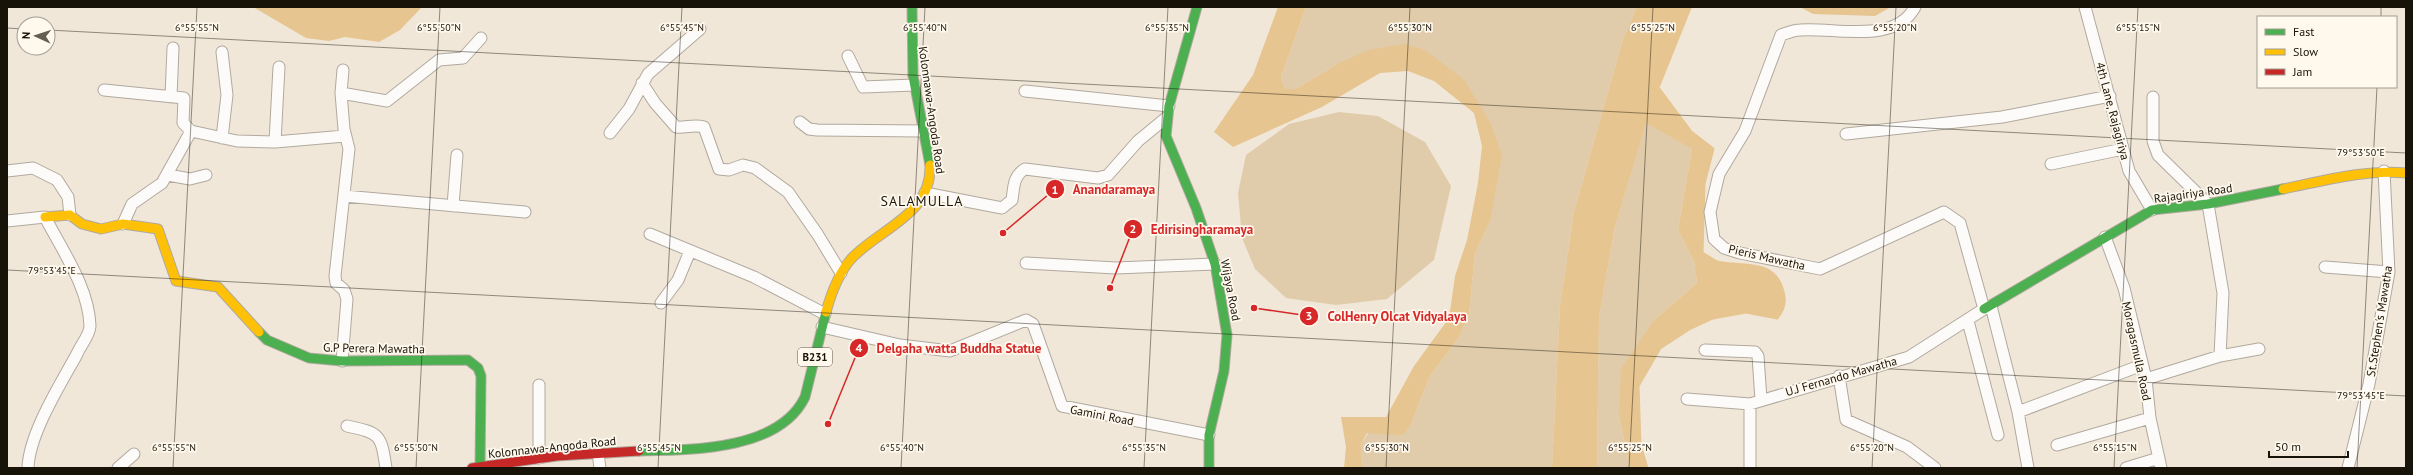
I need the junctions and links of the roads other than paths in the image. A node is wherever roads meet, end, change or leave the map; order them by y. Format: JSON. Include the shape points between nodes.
{"nodes":[{"id":1,"x":912,"y":7,"type":"edge"},
{"id":2,"x":1197,"y":7,"type":"edge"},
{"id":3,"x":1915,"y":7,"type":"edge"},
{"id":4,"x":2085,"y":7,"type":"edge"},
{"id":5,"x":700,"y":29,"type":"dead end"},
{"id":6,"x":481,"y":38,"type":"dead end"},
{"id":7,"x":173,"y":48,"type":"dead end"},
{"id":8,"x":222,"y":52,"type":"dead end"},
{"id":9,"x":848,"y":56,"type":"dead end"},
{"id":10,"x":279,"y":67,"type":"dead end"},
{"id":11,"x":343,"y":70,"type":"dead end"},
{"id":12,"x":642,"y":83,"type":"junction"},
{"id":13,"x":914,"y":85,"type":"junction"},
{"id":14,"x":104,"y":90,"type":"dead end"},
{"id":15,"x":1025,"y":91,"type":"dead end"},
{"id":16,"x":341,"y":93,"type":"junction"},
{"id":17,"x":2110,"y":96,"type":"junction"},
{"id":18,"x":171,"y":97,"type":"junction"},
{"id":19,"x":2153,"y":97,"type":"dead end"},
{"id":20,"x":1169,"y":106,"type":"junction"},
{"id":21,"x":1166,"y":118,"type":"junction"},
{"id":22,"x":800,"y":122,"type":"dead end"},
{"id":23,"x":191,"y":131,"type":"junction"},
{"id":24,"x":924,"y":131,"type":"junction"},
{"id":25,"x":610,"y":133,"type":"dead end"},
{"id":26,"x":1846,"y":134,"type":"dead end"},
{"id":27,"x":345,"y":136,"type":"junction"},
{"id":28,"x":222,"y":138,"type":"junction"},
{"id":29,"x":275,"y":142,"type":"junction"},
{"id":30,"x":2123,"y":149,"type":"junction"},
{"id":31,"x":457,"y":155,"type":"dead end"},
{"id":32,"x":2051,"y":164,"type":"dead end"},
{"id":33,"x":7,"y":171,"type":"edge"},
{"id":34,"x":2384,"y":172,"type":"junction"},
{"id":35,"x":2406,"y":173,"type":"edge"},
{"id":36,"x":168,"y":175,"type":"junction"},
{"id":37,"x":206,"y":175,"type":"dead end"},
{"id":38,"x":925,"y":193,"type":"junction"},
{"id":39,"x":344,"y":196,"type":"junction"},
{"id":40,"x":2208,"y":204,"type":"junction"},
{"id":41,"x":453,"y":206,"type":"junction"},
{"id":42,"x":2152,"y":210,"type":"junction"},
{"id":43,"x":525,"y":212,"type":"dead end"},
{"id":44,"x":70,"y":215,"type":"junction"},
{"id":45,"x":45,"y":217,"type":"junction"},
{"id":46,"x":7,"y":221,"type":"edge"},
{"id":47,"x":123,"y":224,"type":"junction"},
{"id":48,"x":650,"y":234,"type":"dead end"},
{"id":49,"x":2105,"y":237,"type":"junction"},
{"id":50,"x":690,"y":251,"type":"junction"},
{"id":51,"x":1026,"y":263,"type":"dead end"},
{"id":52,"x":1215,"y":264,"type":"junction"},
{"id":53,"x":2325,"y":267,"type":"dead end"},
{"id":54,"x":2389,"y":272,"type":"junction"},
{"id":55,"x":841,"y":273,"type":"junction"},
{"id":56,"x":661,"y":303,"type":"dead end"},
{"id":57,"x":1987,"y":308,"type":"junction"},
{"id":58,"x":825,"y":314,"type":"junction"},
{"id":59,"x":1968,"y":321,"type":"junction"},
{"id":60,"x":822,"y":327,"type":"junction"},
{"id":61,"x":2259,"y":349,"type":"dead end"},
{"id":62,"x":1705,"y":350,"type":"dead end"},
{"id":63,"x":2220,"y":356,"type":"junction"},
{"id":64,"x":342,"y":361,"type":"junction"},
{"id":65,"x":2142,"y":365,"type":"junction"},
{"id":66,"x":1839,"y":376,"type":"junction"},
{"id":67,"x":2146,"y":379,"type":"junction"},
{"id":68,"x":539,"y":385,"type":"dead end"},
{"id":69,"x":1687,"y":399,"type":"dead end"},
{"id":70,"x":1761,"y":400,"type":"junction"},
{"id":71,"x":1750,"y":404,"type":"junction"},
{"id":72,"x":2018,"y":412,"type":"junction"},
{"id":73,"x":2150,"y":418,"type":"junction"},
{"id":74,"x":347,"y":426,"type":"dead end"},
{"id":75,"x":1209,"y":435,"type":"junction"},
{"id":76,"x":1998,"y":435,"type":"dead end"},
{"id":77,"x":2057,"y":445,"type":"dead end"},
{"id":78,"x":598,"y":453,"type":"junction"},
{"id":79,"x":134,"y":454,"type":"dead end"},
{"id":80,"x":539,"y":458,"type":"junction"},
{"id":81,"x":2160,"y":463,"type":"edge"},
{"id":82,"x":520,"y":464,"type":"edge"},
{"id":83,"x":28,"y":468,"type":"edge"},
{"id":84,"x":118,"y":468,"type":"edge"},
{"id":85,"x":386,"y":468,"type":"edge"},
{"id":86,"x":478,"y":468,"type":"edge"},
{"id":87,"x":600,"y":468,"type":"edge"},
{"id":88,"x":1208,"y":468,"type":"edge"},
{"id":89,"x":1750,"y":468,"type":"edge"},
{"id":90,"x":1935,"y":468,"type":"edge"},
{"id":91,"x":2028,"y":468,"type":"edge"},
{"id":92,"x":2126,"y":468,"type":"edge"},
{"id":93,"x":2348,"y":468,"type":"edge"}],
"edges":[{"from":1,"to":13,"type":"street","name":"Kolonnawa-Angoda Road","number":"B231","via":[[910,54]]},
{"from":2,"to":20,"type":"street","name":"Wijaya Road"},
{"from":3,"to":57,"type":"street","name":"Pieris Mawatha","via":[[1910,17],[1897,26],[1876,31],[1798,30],[1782,35],[1745,131],[1719,174],[1710,212],[1714,239],[1724,248],[1740,253],[1820,269],[1944,212],[1960,223]]},
{"from":4,"to":17,"type":"street","name":"4th Lane, Rajagiriya"},
{"from":5,"to":12,"type":"street","via":[[662,60]]},
{"from":6,"to":16,"type":"street","via":[[463,58],[439,60],[396,92],[388,101]]},
{"from":7,"to":18,"type":"street"},
{"from":8,"to":28,"type":"street","via":[[227,95]]},
{"from":9,"to":13,"type":"street","via":[[862,87]]},
{"from":10,"to":29,"type":"street"},
{"from":11,"to":16,"type":"street"},
{"from":12,"to":25,"type":"street","via":[[629,109]]},
{"from":12,"to":55,"type":"street","via":[[676,127],[686,128],[695,124],[704,127],[719,169],[729,170],[743,165],[755,168],[788,192]]},
{"from":13,"to":24,"type":"street","name":"Kolonnawa-Angoda Road","number":"B231"},
{"from":14,"to":18,"type":"street"},
{"from":15,"to":20,"type":"street"},
{"from":16,"to":27,"type":"street"},
{"from":17,"to":26,"type":"street","via":[[2002,117]]},
{"from":17,"to":30,"type":"street","name":"4th Lane, Rajagiriya"},
{"from":18,"to":23,"type":"street","via":[[184,98],[184,123]]},
{"from":19,"to":40,"type":"street","via":[[2153,141],[2158,155]]},
{"from":20,"to":21,"type":"street","name":"Wijaya Road"},
{"from":21,"to":38,"type":"street","via":[[1138,142],[1108,175],[1098,178],[1025,169],[1018,173],[1015,179],[1012,200],[1002,208]]},
{"from":21,"to":52,"type":"street","name":"Wijaya Road","via":[[1166,136],[1196,208]]},
{"from":22,"to":24,"type":"street","via":[[809,129],[817,130]]},
{"from":23,"to":28,"type":"street"},
{"from":23,"to":36,"type":"street"},
{"from":24,"to":38,"type":"street","name":"Kolonnawa-Angoda Road","number":"B231","via":[[930,176]]},
{"from":27,"to":29,"type":"street"},
{"from":27,"to":39,"type":"street","via":[[349,149]]},
{"from":28,"to":29,"type":"street"},
{"from":30,"to":32,"type":"street"},
{"from":30,"to":42,"type":"street","name":"4th Lane, Rajagiriya","via":[[2129,171]]},
{"from":31,"to":41,"type":"street"},
{"from":33,"to":44,"type":"street","via":[[33,168],[57,180],[68,197]]},
{"from":34,"to":35,"type":"street","name":"Rajagiriya Road"},
{"from":34,"to":40,"type":"street","name":"Rajagiriya Road","via":[[2361,174]]},
{"from":34,"to":54,"type":"street","name":"St.Stephen's Mawatha"},
{"from":36,"to":37,"type":"street","via":[[190,179]]},
{"from":36,"to":47,"type":"street","via":[[162,183],[132,204]]},
{"from":38,"to":55,"type":"street","name":"Kolonnawa-Angoda Road","number":"B231","via":[[902,219],[855,253]]},
{"from":39,"to":41,"type":"street"},
{"from":39,"to":64,"type":"street","via":[[335,276],[347,299]]},
{"from":40,"to":42,"type":"street","name":"Rajagiriya Road"},
{"from":40,"to":63,"type":"street","via":[[2223,293]]},
{"from":41,"to":43,"type":"street"},
{"from":42,"to":49,"type":"street","name":"Rajagiriya Road"},
{"from":44,"to":45,"type":"street"},
{"from":44,"to":47,"type":"street","name":"G.P Perera Mawatha","via":[[82,224],[101,228]]},
{"from":45,"to":46,"type":"street"},
{"from":45,"to":83,"type":"street","via":[[78,279],[88,310],[90,328],[28,454]]},
{"from":47,"to":64,"type":"street","name":"G.P Perera Mawatha","via":[[153,226],[158,229],[176,281],[218,287],[267,340],[309,358]]},
{"from":48,"to":50,"type":"street"},
{"from":49,"to":57,"type":"street","name":"Rajagiriya Road"},
{"from":49,"to":65,"type":"street","name":"Moragasmulla Road","via":[[2124,288]]},
{"from":50,"to":56,"type":"street","via":[[678,280]]},
{"from":50,"to":58,"type":"street","via":[[754,277]]},
{"from":51,"to":52,"type":"street","via":[[1116,268]]},
{"from":52,"to":75,"type":"street","name":"Wijaya Road","via":[[1227,335],[1224,371]]},
{"from":53,"to":54,"type":"street"},
{"from":54,"to":93,"type":"street","name":"St.Stephen's Mawatha","via":[[2369,384]]},
{"from":55,"to":58,"type":"street","name":"Kolonnawa-Angoda Road","number":"B231"},
{"from":57,"to":59,"type":"street","name":"U.J Fernando Mawatha"},
{"from":57,"to":72,"type":"street","name":"Pieris Mawatha"},
{"from":58,"to":60,"type":"street","name":"Kolonnawa-Angoda Road","number":"B231"},
{"from":59,"to":66,"type":"street","name":"U.J Fernando Mawatha","via":[[1909,357]]},
{"from":59,"to":76,"type":"street"},
{"from":60,"to":75,"type":"street","name":"Gamini Road","via":[[900,345],[950,350],[1026,320],[1033,324],[1062,406]]},
{"from":60,"to":78,"type":"street","name":"Kolonnawa-Angoda Road","number":"B231","via":[[805,396],[798,409],[781,426],[742,441],[716,447]]},
{"from":61,"to":63,"type":"street"},
{"from":62,"to":70,"type":"street","via":[[1755,352],[1758,356]]},
{"from":63,"to":67,"type":"street"},
{"from":64,"to":86,"type":"street","name":"G.P Perera Mawatha","via":[[468,360],[478,368],[481,376]]},
{"from":65,"to":67,"type":"street","name":"Moragasmulla Road"},
{"from":65,"to":72,"type":"street"},
{"from":66,"to":70,"type":"street","name":"U.J Fernando Mawatha"},
{"from":66,"to":90,"type":"street","via":[[1846,420],[1907,448]]},
{"from":67,"to":73,"type":"street","name":"Moragasmulla Road"},
{"from":68,"to":80,"type":"street"},
{"from":69,"to":71,"type":"street","name":"U.J Fernando Mawatha"},
{"from":70,"to":71,"type":"street","name":"U.J Fernando Mawatha"},
{"from":71,"to":89,"type":"street"},
{"from":72,"to":91,"type":"street","name":"Pieris Mawatha"},
{"from":73,"to":77,"type":"street"},
{"from":73,"to":81,"type":"street","name":"Moragasmulla Road"},
{"from":74,"to":85,"type":"street","via":[[372,431],[378,437],[383,448]]},
{"from":75,"to":88,"type":"street","name":"Wijaya Road"},
{"from":78,"to":80,"type":"street","name":"Kolonnawa-Angoda Road","number":"B231"},
{"from":78,"to":87,"type":"street"},
{"from":79,"to":84,"type":"street"},
{"from":80,"to":82,"type":"street","name":"Kolonnawa-Angoda Road","number":"B231"},
{"from":81,"to":92,"type":"street"},
{"from":82,"to":86,"type":"street","name":"Kolonnawa-Angoda Road","number":"B231"}]}
